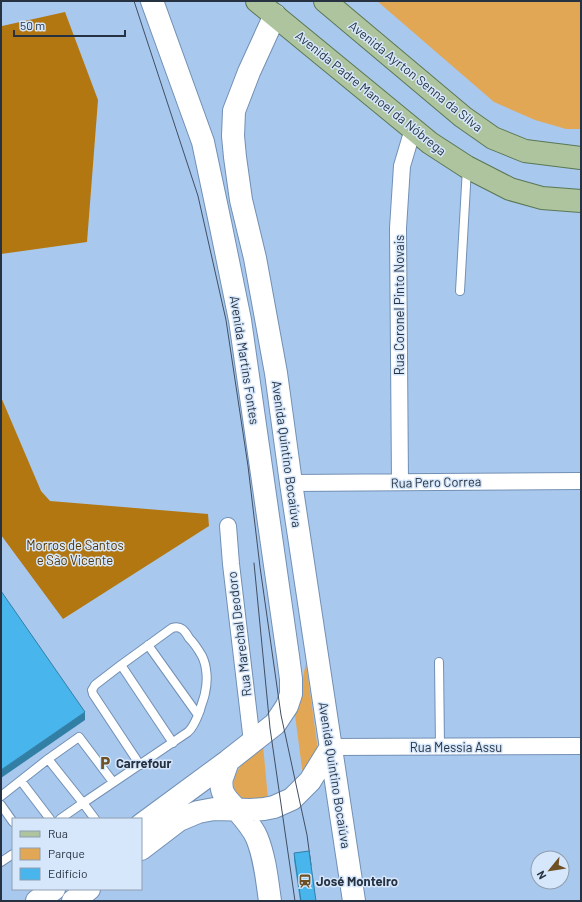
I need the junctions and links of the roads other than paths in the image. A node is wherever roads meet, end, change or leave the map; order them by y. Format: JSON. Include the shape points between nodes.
{"nodes":[{"id":1,"x":152,"y":1,"type":"edge"},
{"id":2,"x":257,"y":1,"type":"edge"},
{"id":3,"x":325,"y":1,"type":"edge"},
{"id":4,"x":279,"y":8,"type":"edge"},
{"id":5,"x":413,"y":130,"type":"junction"},
{"id":6,"x":581,"y":158,"type":"edge"},
{"id":7,"x":467,"y":167,"type":"junction"},
{"id":8,"x":581,"y":201,"type":"edge"},
{"id":9,"x":460,"y":291,"type":"dead end"},
{"id":10,"x":581,"y":481,"type":"edge"},
{"id":11,"x":400,"y":482,"type":"junction"},
{"id":12,"x":291,"y":484,"type":"junction"},
{"id":13,"x":228,"y":526,"type":"dead end"},
{"id":14,"x":148,"y":645,"type":"junction"},
{"id":15,"x":439,"y":662,"type":"dead end"},
{"id":16,"x":121,"y":665,"type":"junction"},
{"id":17,"x":198,"y":715,"type":"junction"},
{"id":18,"x":252,"y":742,"type":"junction"},
{"id":19,"x":173,"y":743,"type":"junction"},
{"id":20,"x":581,"y":746,"type":"edge"},
{"id":21,"x":331,"y":747,"type":"junction"},
{"id":22,"x":440,"y":747,"type":"junction"},
{"id":23,"x":48,"y":759,"type":"junction"},
{"id":24,"x":228,"y":761,"type":"junction"},
{"id":25,"x":140,"y":765,"type":"junction"},
{"id":26,"x":21,"y":780,"type":"junction"},
{"id":27,"x":113,"y":782,"type":"junction"},
{"id":28,"x":1,"y":796,"type":"edge"},
{"id":29,"x":83,"y":802,"type":"junction"},
{"id":30,"x":1,"y":805,"type":"edge"},
{"id":31,"x":237,"y":809,"type":"junction"},
{"id":32,"x":49,"y":818,"type":"edge"},
{"id":33,"x":61,"y":818,"type":"edge"},
{"id":34,"x":94,"y":818,"type":"edge"},
{"id":35,"x":12,"y":821,"type":"edge"},
{"id":36,"x":142,"y":824,"type":"edge"},
{"id":37,"x":142,"y":848,"type":"edge"},
{"id":38,"x":12,"y":855,"type":"edge"},
{"id":39,"x":1,"y":862,"type":"edge"},
{"id":40,"x":53,"y":890,"type":"edge"},
{"id":41,"x":38,"y":901,"type":"edge"},
{"id":42,"x":270,"y":901,"type":"edge"},
{"id":43,"x":354,"y":901,"type":"edge"}],
"edges":[{"from":1,"to":18,"type":"main road","name":"Avenida Martins Fontes","via":[[203,142],[223,234],[240,320],[291,679],[288,706],[275,724]]},
{"from":2,"to":4,"type":"main road","name":"Avenida Padre Manoel da Nóbrega"},
{"from":3,"to":6,"type":"main road","name":"Avenida Ayrton Senna da Silva","via":[[463,117],[493,138],[525,151]]},
{"from":4,"to":5,"type":"main road","name":"Avenida Padre Manoel da Nóbrega"},
{"from":4,"to":12,"type":"main road","name":"Avenida Quintino Bocaiúva","via":[[234,111],[233,136],[241,200],[255,258],[276,373]]},
{"from":5,"to":7,"type":"main road","name":"Avenida Padre Manoel da Nóbrega"},
{"from":5,"to":11,"type":"street","name":"Rua Coronel Pinto Novais","via":[[402,166],[398,228]]},
{"from":7,"to":8,"type":"main road","name":"Avenida Padre Manoel da Nóbrega","via":[[510,189],[542,198]]},
{"from":7,"to":9,"type":"lane"},
{"from":10,"to":11,"type":"street","name":"Rua Pero Correa"},
{"from":11,"to":12,"type":"street","name":"Rua Pero Correa"},
{"from":12,"to":21,"type":"main road","name":"Avenida Quintino Bocaiúva"},
{"from":13,"to":18,"type":"street","name":"Rua Marechal Deodoro"},
{"from":14,"to":16,"type":"lane"},
{"from":14,"to":17,"type":"lane"},
{"from":14,"to":17,"type":"lane","via":[[177,627],[184,630],[197,648],[202,656],[206,680]]},
{"from":15,"to":22,"type":"lane"},
{"from":16,"to":19,"type":"lane"},
{"from":16,"to":25,"type":"lane","via":[[95,685],[92,692]]},
{"from":17,"to":19,"type":"lane","via":[[192,729]]},
{"from":18,"to":24,"type":"main road","name":"Avenida Martins Fontes"},
{"from":19,"to":25,"type":"lane"},
{"from":20,"to":22,"type":"street","name":"Rua Messia Assu"},
{"from":21,"to":22,"type":"street","name":"Rua Messia Assu"},
{"from":21,"to":31,"type":"main road","via":[[310,781],[292,799],[264,809]]},
{"from":21,"to":43,"type":"main road","name":"Avenida Quintino Bocaiúva"},
{"from":23,"to":26,"type":"lane"},
{"from":23,"to":27,"type":"lane","via":[[79,737]]},
{"from":23,"to":29,"type":"lane"},
{"from":24,"to":31,"type":"main road","via":[[222,779],[222,789],[228,801]]},
{"from":24,"to":36,"type":"main road","name":"Avenida Martins Fontes"},
{"from":25,"to":27,"type":"lane"},
{"from":26,"to":28,"type":"lane"},
{"from":26,"to":32,"type":"lane"},
{"from":27,"to":29,"type":"lane"},
{"from":29,"to":33,"type":"lane"},
{"from":29,"to":34,"type":"lane"},
{"from":30,"to":35,"type":"lane"},
{"from":31,"to":37,"type":"main road","via":[[198,812],[179,820]]},
{"from":31,"to":42,"type":"main road","via":[[253,830],[262,851]]},
{"from":38,"to":39,"type":"lane"},
{"from":40,"to":41,"type":"main road"}]}
